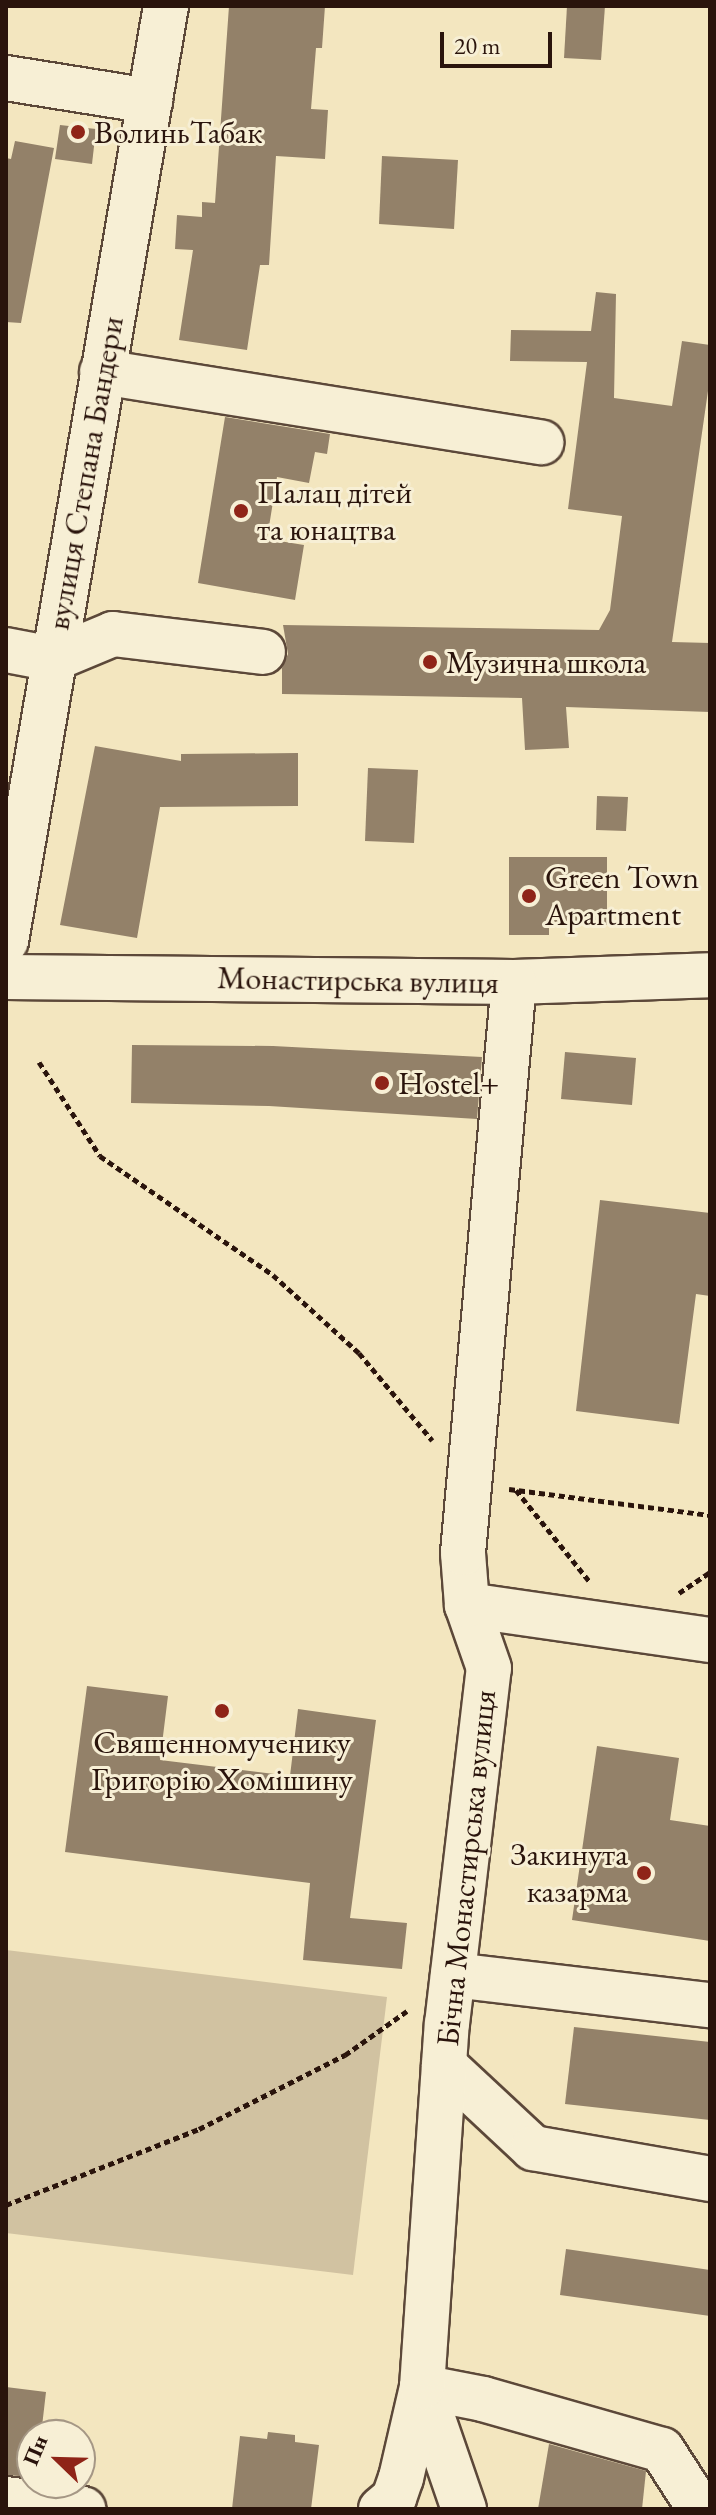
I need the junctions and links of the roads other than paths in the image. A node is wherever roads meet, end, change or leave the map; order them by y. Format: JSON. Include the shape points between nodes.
{"nodes":[{"id":1,"x":166,"y":6,"type":"edge"},
{"id":2,"x":6,"y":78,"type":"edge"},
{"id":3,"x":150,"y":101,"type":"junction"},
{"id":4,"x":102,"y":372,"type":"junction"},
{"id":5,"x":541,"y":442,"type":"dead end"},
{"id":6,"x":6,"y":650,"type":"edge"},
{"id":7,"x":263,"y":652,"type":"dead end"},
{"id":8,"x":53,"y":659,"type":"junction"},
{"id":9,"x":6,"y":941,"type":"edge"},
{"id":10,"x":710,"y":975,"type":"edge"},
{"id":11,"x":6,"y":977,"type":"edge"},
{"id":12,"x":514,"y":982,"type":"junction"},
{"id":13,"x":467,"y":1605,"type":"junction"},
{"id":14,"x":710,"y":1640,"type":"edge"},
{"id":15,"x":453,"y":1975,"type":"junction"},
{"id":16,"x":710,"y":2005,"type":"edge"},
{"id":17,"x":444,"y":2065,"type":"junction"},
{"id":18,"x":710,"y":2179,"type":"edge"},
{"id":19,"x":422,"y":2387,"type":"junction"},
{"id":20,"x":6,"y":2499,"type":"edge"},
{"id":21,"x":83,"y":2509,"type":"edge"},
{"id":22,"x":381,"y":2509,"type":"edge"},
{"id":23,"x":464,"y":2509,"type":"edge"},
{"id":24,"x":700,"y":2509,"type":"edge"}],
"edges":[{"from":1,"to":3,"type":"street","name":"вулиця Степана Бандери"},
{"from":2,"to":3,"type":"street"},
{"from":3,"to":4,"type":"street","name":"вулиця Степана Бандери"},
{"from":4,"to":5,"type":"street"},
{"from":4,"to":8,"type":"street","name":"вулиця Степана Бандери"},
{"from":6,"to":8,"type":"street"},
{"from":7,"to":8,"type":"street","via":[[113,634]]},
{"from":8,"to":9,"type":"street","name":"вулиця Степана Бандери"},
{"from":10,"to":12,"type":"street","name":"Монастирська вулиця"},
{"from":11,"to":12,"type":"street","name":"Монастирська вулиця"},
{"from":12,"to":13,"type":"street","name":"Бічна Монастирська вулиця","via":[[463,1553]]},
{"from":13,"to":14,"type":"street"},
{"from":13,"to":15,"type":"street","name":"Бічна Монастирська вулиця","via":[[489,1668]]},
{"from":15,"to":16,"type":"street"},
{"from":15,"to":17,"type":"street","name":"Бічна Монастирська вулиця"},
{"from":17,"to":18,"type":"street","via":[[533,2148]]},
{"from":17,"to":19,"type":"street","name":"Бічна Монастирська вулиця"},
{"from":19,"to":22,"type":"street","name":"Бічна Монастирська вулиця","via":[[401,2478],[394,2498]]},
{"from":19,"to":23,"type":"street"},
{"from":19,"to":24,"type":"street","via":[[662,2450]]},
{"from":20,"to":21,"type":"street"}]}
